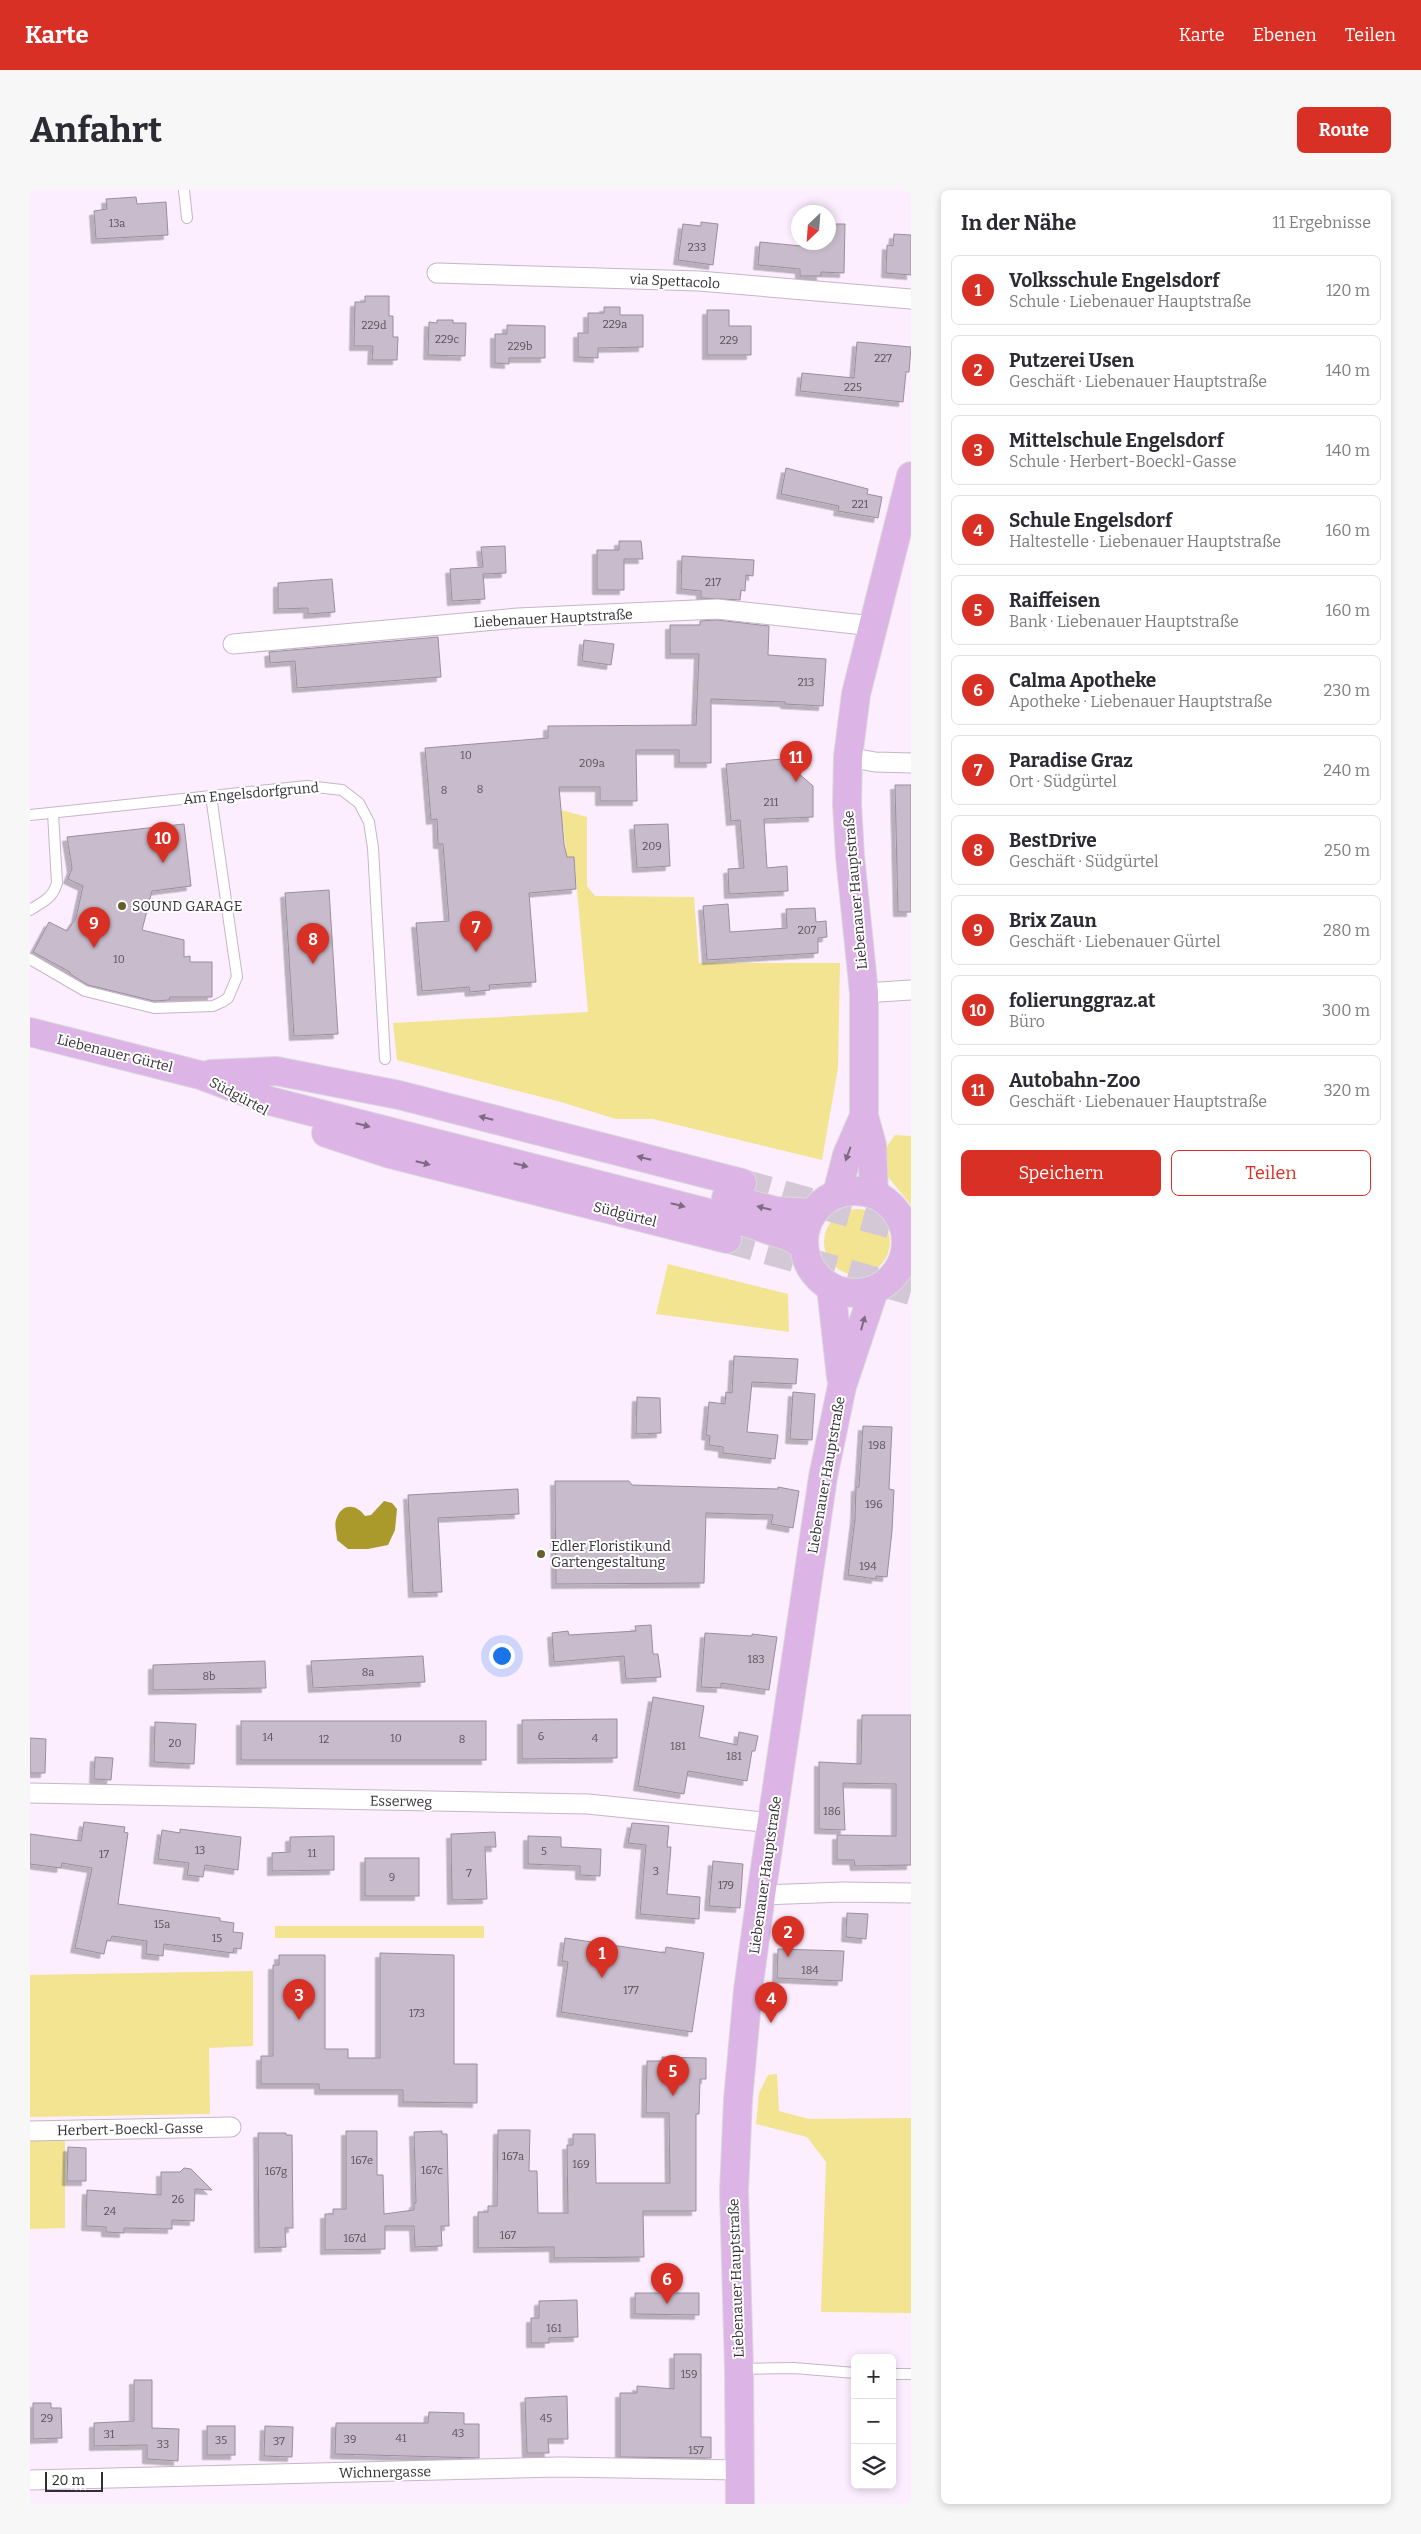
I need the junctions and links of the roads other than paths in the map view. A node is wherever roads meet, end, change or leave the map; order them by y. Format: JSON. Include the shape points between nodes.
{"nodes":[{"id":1,"x":184,"y":190,"type":"edge"},
{"id":2,"x":187,"y":218,"type":"dead end"},
{"id":3,"x":438,"y":273,"type":"dead end"},
{"id":4,"x":911,"y":299,"type":"edge"},
{"id":5,"x":911,"y":476,"type":"edge"},
{"id":6,"x":873,"y":626,"type":"junction"},
{"id":7,"x":233,"y":644,"type":"dead end"},
{"id":8,"x":848,"y":757,"type":"junction"},
{"id":9,"x":911,"y":763,"type":"edge"},
{"id":10,"x":211,"y":796,"type":"junction"},
{"id":11,"x":53,"y":813,"type":"junction"},
{"id":12,"x":30,"y":815,"type":"edge"},
{"id":13,"x":30,"y":910,"type":"edge"},
{"id":14,"x":30,"y":960,"type":"edge"},
{"id":15,"x":911,"y":990,"type":"edge"},
{"id":16,"x":864,"y":993,"type":"junction"},
{"id":17,"x":30,"y":1032,"type":"edge"},
{"id":18,"x":385,"y":1059,"type":"dead end"},
{"id":19,"x":200,"y":1075,"type":"junction"},
{"id":20,"x":864,"y":1116,"type":"junction"},
{"id":21,"x":742,"y":1183,"type":"tunnel mouth"},
{"id":22,"x":837,"y":1194,"type":"junction"},
{"id":23,"x":874,"y":1194,"type":"junction"},
{"id":24,"x":812,"y":1213,"type":"junction"},
{"id":25,"x":908,"y":1234,"type":"edge"},
{"id":26,"x":727,"y":1239,"type":"tunnel mouth"},
{"id":27,"x":804,"y":1246,"type":"junction"},
{"id":28,"x":893,"y":1281,"type":"edge"},
{"id":29,"x":831,"y":1287,"type":"junction"},
{"id":30,"x":842,"y":1386,"type":"junction"},
{"id":31,"x":30,"y":1793,"type":"edge"},
{"id":32,"x":772,"y":1823,"type":"junction"},
{"id":33,"x":911,"y":1893,"type":"edge"},
{"id":34,"x":760,"y":1895,"type":"junction"},
{"id":35,"x":231,"y":2127,"type":"dead end"},
{"id":36,"x":30,"y":2131,"type":"edge"},
{"id":37,"x":739,"y":2369,"type":"junction"},
{"id":38,"x":851,"y":2373,"type":"edge"},
{"id":39,"x":896,"y":2374,"type":"edge"},
{"id":40,"x":911,"y":2374,"type":"edge"},
{"id":41,"x":739,"y":2470,"type":"junction"},
{"id":42,"x":30,"y":2480,"type":"edge"},
{"id":43,"x":740,"y":2504,"type":"edge"}],
"edges":[{"from":1,"to":2,"type":"lane"},
{"from":3,"to":4,"type":"street","name":"via Spettacolo","via":[[700,281]]},
{"from":5,"to":6,"type":"main road","name":"Liebenauer Hauptstraße"},
{"from":6,"to":7,"type":"street","name":"Liebenauer Hauptstraße","via":[[717,609],[518,618]]},
{"from":6,"to":8,"type":"main road","name":"Liebenauer Hauptstraße","via":[[856,694]]},
{"from":8,"to":9,"type":"street"},
{"from":8,"to":16,"type":"main road","name":"Liebenauer Hauptstraße","via":[[850,856]]},
{"from":10,"to":11,"type":"lane","name":"Am Engelsdorfgrund"},
{"from":10,"to":14,"type":"lane","via":[[237,977],[228,998],[213,1006],[154,1008],[85,991]]},
{"from":10,"to":18,"type":"lane","name":"Am Engelsdorfgrund","via":[[323,786],[342,790],[360,803],[369,822],[373,848]]},
{"from":11,"to":12,"type":"lane","name":"Am Engelsdorfgrund"},
{"from":11,"to":13,"type":"lane","via":[[57,882],[48,901]]},
{"from":15,"to":16,"type":"street"},
{"from":16,"to":20,"type":"main road","name":"Liebenauer Hauptstraße"},
{"from":17,"to":19,"type":"main road","name":"Liebenauer Gürtel"},
{"from":21,"to":19,"type":"main road","name":"Südgürtel","one_way":true,"via":[[399,1095],[276,1071]]},
{"from":24,"to":19,"type":"main road","one_way":true,"via":[[776,1211],[274,1083]]},
{"from":19,"to":26,"type":"main road","name":"Südgürtel","one_way":true,"via":[[268,1113],[390,1154]]},
{"from":19,"to":27,"type":"main road","one_way":true,"via":[[270,1102],[748,1223],[790,1237]]},
{"from":20,"to":22,"type":"main road","name":"Liebenauer Hauptstraße","one_way":true,"via":[[847,1155]]},
{"from":20,"to":23,"type":"main road","name":"Liebenauer Hauptstraße","via":[[872,1145]]},
{"from":22,"to":23,"type":"main road","via":[[861,1191]]},
{"from":22,"to":24,"type":"main road"},
{"from":23,"to":25,"type":"main road","via":[[895,1210]]},
{"from":24,"to":27,"type":"main road"},
{"from":25,"to":28,"type":"main road","via":[[902,1263]]},
{"from":27,"to":29,"type":"main road","via":[[812,1270]]},
{"from":28,"to":29,"type":"main road","via":[[852,1293]]},
{"from":30,"to":28,"type":"main road","name":"Liebenauer Hauptstraße","one_way":true},
{"from":29,"to":30,"type":"main road","name":"Liebenauer Hauptstraße"},
{"from":30,"to":32,"type":"main road","name":"Liebenauer Hauptstraße","via":[[823,1477]]},
{"from":31,"to":32,"type":"street","name":"Esserweg","via":[[588,1804]]},
{"from":32,"to":34,"type":"main road","name":"Liebenauer Hauptstraße"},
{"from":33,"to":34,"type":"street"},
{"from":34,"to":37,"type":"main road","name":"Liebenauer Hauptstraße","via":[[744,2034],[734,2191]]},
{"from":35,"to":36,"type":"street","name":"Herbert-Boeckl-Gasse"},
{"from":37,"to":38,"type":"lane","name":"Liebenauer Hauptstraße","via":[[794,2368]]},
{"from":37,"to":41,"type":"main road","name":"Liebenauer Hauptstraße"},
{"from":39,"to":40,"type":"lane"},
{"from":41,"to":42,"type":"street","name":"Wichnergasse","via":[[559,2467]]},
{"from":41,"to":43,"type":"main road","name":"Liebenauer Hauptstraße"}]}
